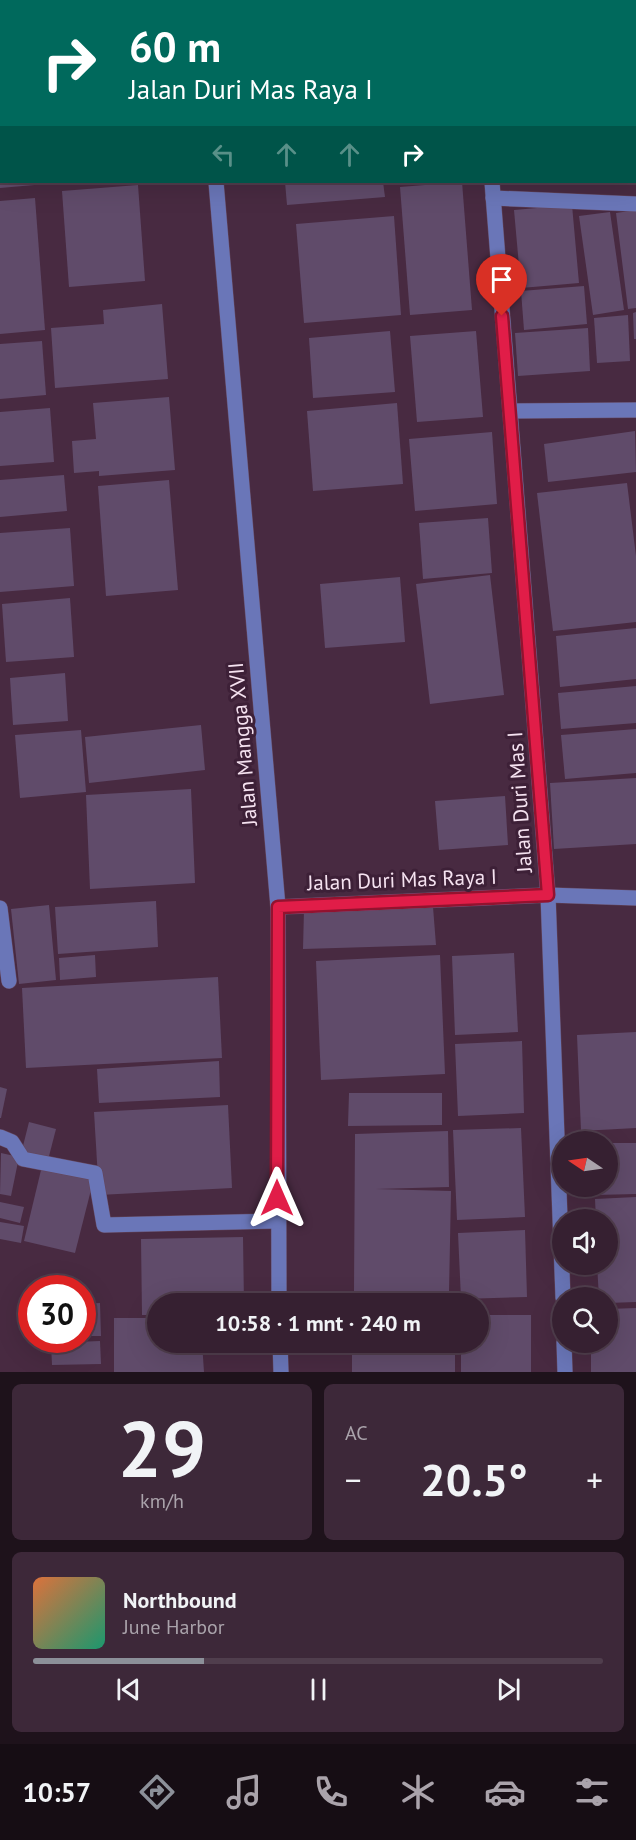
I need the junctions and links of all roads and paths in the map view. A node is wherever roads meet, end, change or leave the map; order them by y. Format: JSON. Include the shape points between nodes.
{"nodes":[{"id":1,"x":216,"y":183,"type":"edge"},
{"id":2,"x":492,"y":183,"type":"edge"},
{"id":3,"x":493,"y":198,"type":"junction"},
{"id":4,"x":636,"y":204,"type":"edge"},
{"id":5,"x":636,"y":410,"type":"edge"},
{"id":6,"x":510,"y":411,"type":"junction"},
{"id":7,"x":548,"y":895,"type":"junction"},
{"id":8,"x":636,"y":898,"type":"edge"},
{"id":9,"x":278,"y":907,"type":"junction"},
{"id":10,"x":0,"y":908,"type":"edge"},
{"id":11,"x":9,"y":981,"type":"dead end"},
{"id":12,"x":6,"y":1140,"type":"edge"},
{"id":13,"x":277,"y":1221,"type":"junction"},
{"id":14,"x":563,"y":1287,"type":"edge"},
{"id":15,"x":279,"y":1293,"type":"edge"},
{"id":16,"x":280,"y":1353,"type":"edge"},
{"id":17,"x":564,"y":1353,"type":"edge"},
{"id":18,"x":281,"y":1372,"type":"edge"},
{"id":19,"x":565,"y":1372,"type":"edge"}],
"edges":[{"from":1,"to":9,"type":"street","name":"Jalan Mangga XVII"},
{"from":2,"to":3,"type":"street","name":"Jalan Duri Mas I"},
{"from":3,"to":4,"type":"street"},
{"from":3,"to":6,"type":"street","name":"Jalan Duri Mas I"},
{"from":5,"to":6,"type":"street"},
{"from":6,"to":7,"type":"street","name":"Jalan Duri Mas I"},
{"from":7,"to":8,"type":"street","name":"Jalan Duri Mas Raya I"},
{"from":7,"to":9,"type":"street","name":"Jalan Duri Mas Raya I"},
{"from":7,"to":14,"type":"street","name":"Jalan Duri Mas I"},
{"from":9,"to":13,"type":"street","name":"Jalan Mangga XVII"},
{"from":10,"to":11,"type":"street"},
{"from":12,"to":13,"type":"street","via":[[23,1159],[95,1173],[104,1225]]},
{"from":13,"to":15,"type":"street","name":"Jalan Mangga XVII"},
{"from":16,"to":18,"type":"street"},
{"from":17,"to":19,"type":"street"}]}
